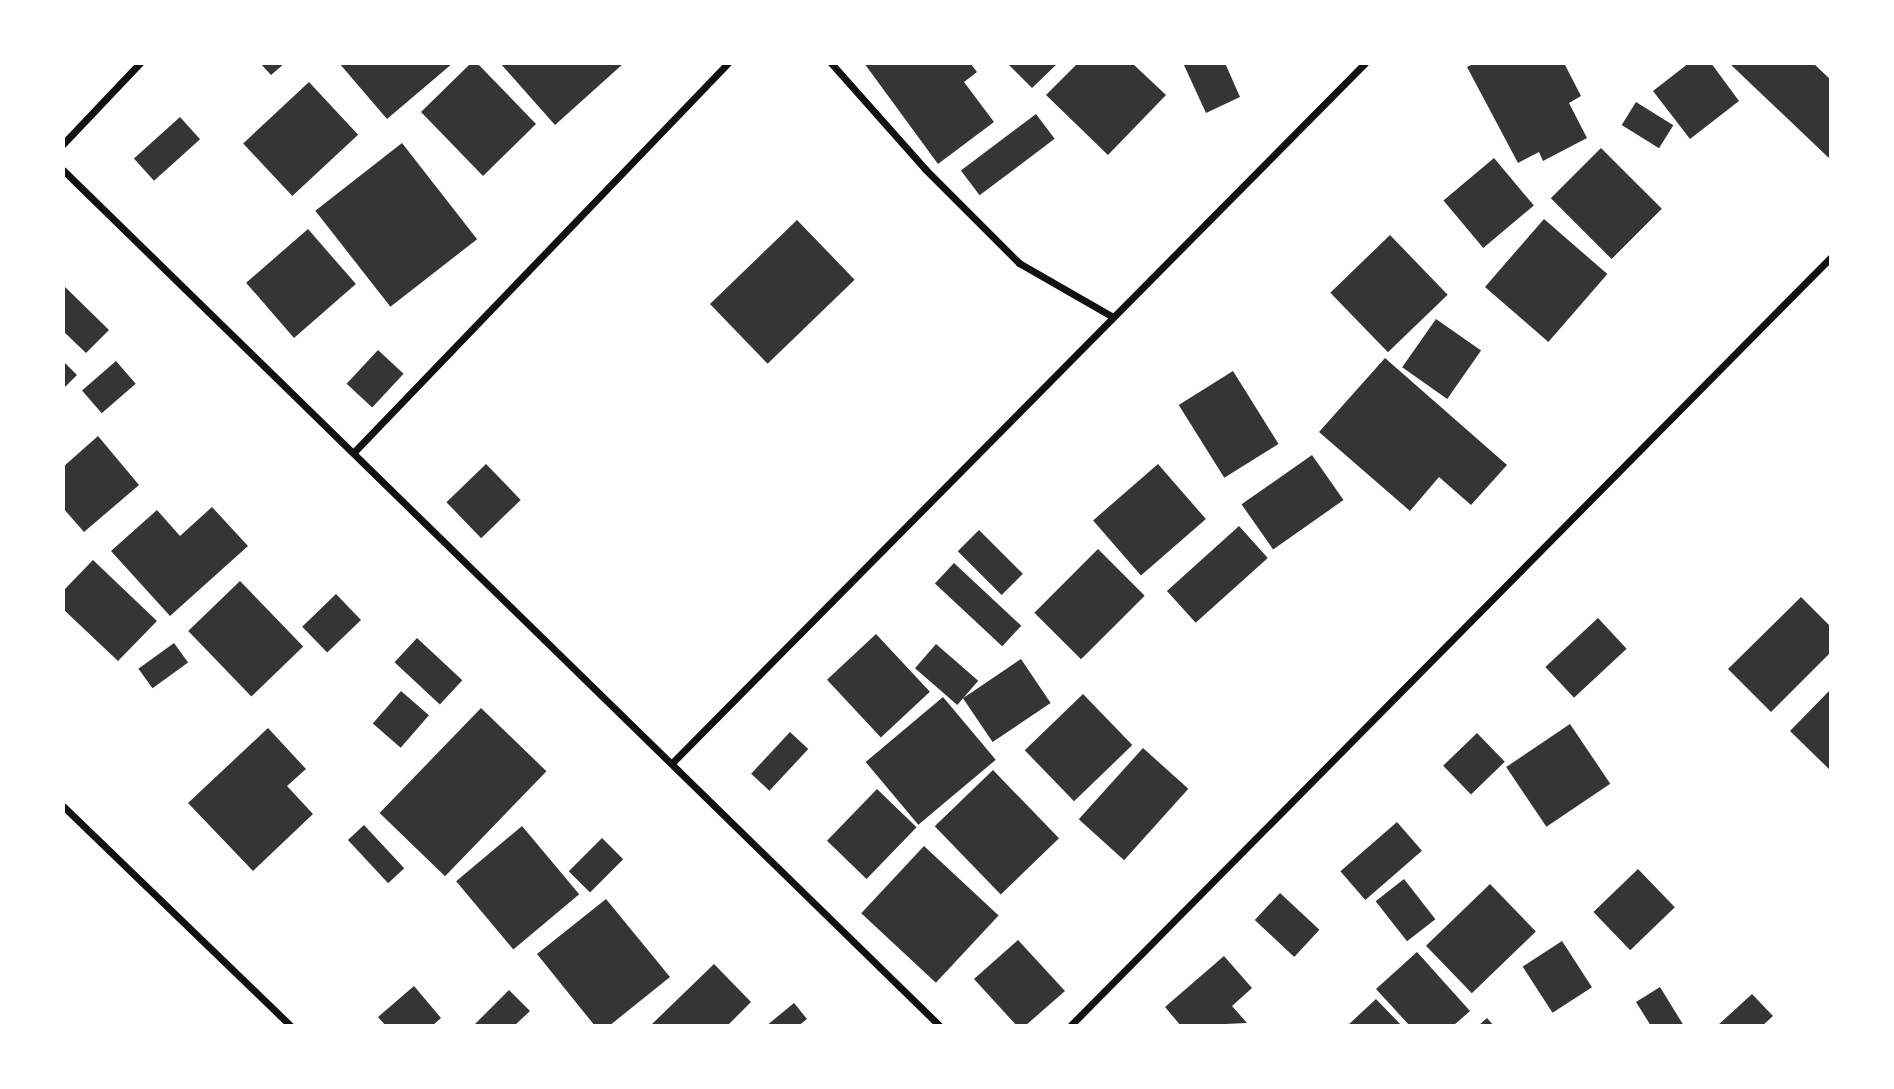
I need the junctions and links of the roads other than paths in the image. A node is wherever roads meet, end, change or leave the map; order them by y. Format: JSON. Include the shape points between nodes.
{"nodes":[{"id":1,"x":140,"y":63,"type":"edge"},
{"id":2,"x":728,"y":63,"type":"edge"},
{"id":3,"x":831,"y":63,"type":"edge"},
{"id":4,"x":1365,"y":63,"type":"edge"},
{"id":5,"x":63,"y":144,"type":"edge"},
{"id":6,"x":63,"y":170,"type":"edge"},
{"id":7,"x":1831,"y":257,"type":"edge"},
{"id":8,"x":1113,"y":317,"type":"junction"},
{"id":9,"x":355,"y":451,"type":"junction"},
{"id":10,"x":673,"y":762,"type":"junction"},
{"id":11,"x":63,"y":806,"type":"edge"},
{"id":12,"x":291,"y":1026,"type":"edge"},
{"id":13,"x":940,"y":1026,"type":"edge"},
{"id":14,"x":1070,"y":1026,"type":"edge"}],
"edges":[{"from":1,"to":5,"type":"street"},
{"from":2,"to":9,"type":"street"},
{"from":3,"to":8,"type":"street","via":[[925,169],[1019,263]]},
{"from":4,"to":8,"type":"street"},
{"from":6,"to":9,"type":"street"},
{"from":7,"to":14,"type":"street"},
{"from":8,"to":10,"type":"street"},
{"from":9,"to":10,"type":"street"},
{"from":10,"to":13,"type":"street"},
{"from":11,"to":12,"type":"street"}]}
